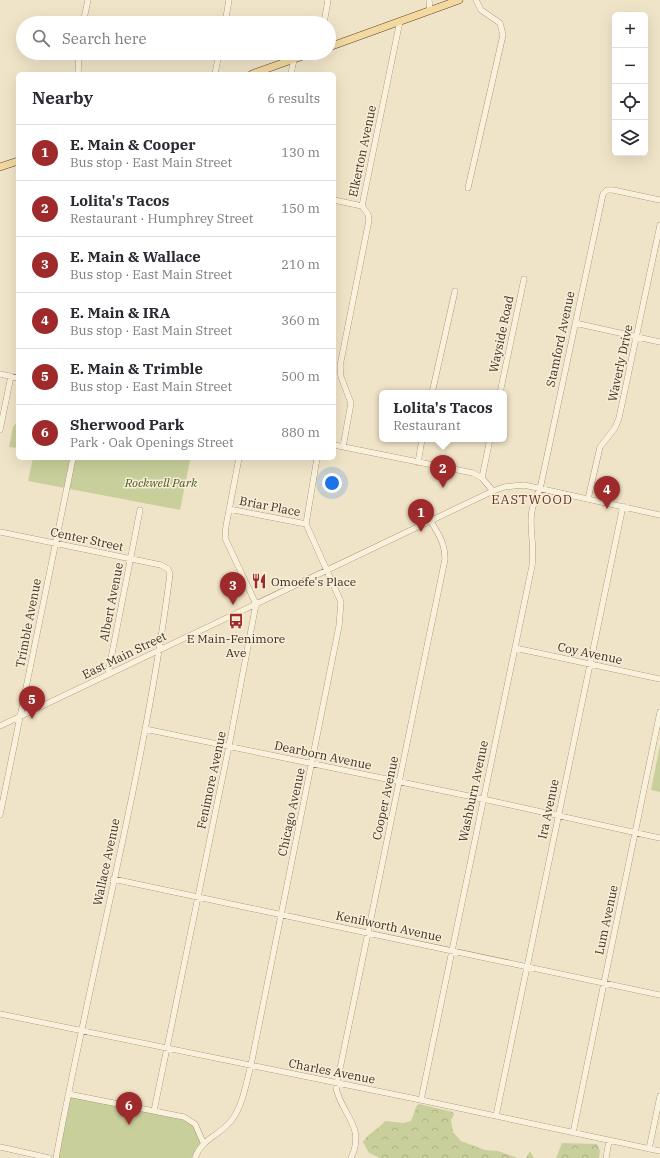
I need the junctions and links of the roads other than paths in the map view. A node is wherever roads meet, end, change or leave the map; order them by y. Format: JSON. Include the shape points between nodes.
{"nodes":[{"id":1,"x":88,"y":0,"type":"edge"},
{"id":2,"x":229,"y":0,"type":"edge"},
{"id":3,"x":328,"y":0,"type":"edge"},
{"id":4,"x":429,"y":0,"type":"edge"},
{"id":5,"x":459,"y":0,"type":"edge"},
{"id":6,"x":476,"y":0,"type":"edge"},
{"id":7,"x":430,"y":11,"type":"junction"},
{"id":8,"x":85,"y":16,"type":"edge"},
{"id":9,"x":226,"y":16,"type":"edge"},
{"id":10,"x":325,"y":16,"type":"edge"},
{"id":11,"x":400,"y":21,"type":"junction"},
{"id":12,"x":336,"y":44,"type":"edge"},
{"id":13,"x":79,"y":60,"type":"edge"},
{"id":14,"x":218,"y":60,"type":"edge"},
{"id":15,"x":291,"y":60,"type":"edge"},
{"id":16,"x":294,"y":60,"type":"edge"},
{"id":17,"x":78,"y":72,"type":"edge"},
{"id":18,"x":215,"y":72,"type":"edge"},
{"id":19,"x":258,"y":72,"type":"edge"},
{"id":20,"x":291,"y":72,"type":"edge"},
{"id":21,"x":16,"y":162,"type":"edge"},
{"id":22,"x":0,"y":167,"type":"edge"},
{"id":23,"x":468,"y":188,"type":"dead end"},
{"id":24,"x":336,"y":200,"type":"edge"},
{"id":25,"x":660,"y":200,"type":"edge"},
{"id":26,"x":362,"y":206,"type":"junction"},
{"id":27,"x":660,"y":225,"type":"edge"},
{"id":28,"x":524,"y":279,"type":"dead end"},
{"id":29,"x":455,"y":291,"type":"dead end"},
{"id":30,"x":574,"y":323,"type":"junction"},
{"id":31,"x":637,"y":337,"type":"junction"},
{"id":32,"x":660,"y":342,"type":"edge"},
{"id":33,"x":0,"y":374,"type":"edge"},
{"id":34,"x":11,"y":376,"type":"junction"},
{"id":35,"x":16,"y":377,"type":"edge"},
{"id":36,"x":433,"y":390,"type":"edge"},
{"id":37,"x":501,"y":390,"type":"edge"},
{"id":38,"x":0,"y":430,"type":"edge"},
{"id":39,"x":421,"y":442,"type":"edge"},
{"id":40,"x":489,"y":442,"type":"edge"},
{"id":41,"x":336,"y":445,"type":"edge"},
{"id":42,"x":343,"y":447,"type":"junction"},
{"id":43,"x":73,"y":460,"type":"edge"},
{"id":44,"x":239,"y":460,"type":"edge"},
{"id":45,"x":317,"y":460,"type":"edge"},
{"id":46,"x":418,"y":462,"type":"junction"},
{"id":47,"x":482,"y":478,"type":"junction"},
{"id":48,"x":540,"y":489,"type":"junction"},
{"id":49,"x":493,"y":491,"type":"junction"},
{"id":50,"x":588,"y":499,"type":"junction"},
{"id":51,"x":622,"y":506,"type":"junction"},
{"id":52,"x":229,"y":509,"type":"junction"},
{"id":53,"x":140,"y":510,"type":"dead end"},
{"id":54,"x":660,"y":515,"type":"edge"},
{"id":55,"x":430,"y":520,"type":"junction"},
{"id":56,"x":306,"y":524,"type":"junction"},
{"id":57,"x":0,"y":532,"type":"edge"},
{"id":58,"x":55,"y":543,"type":"junction"},
{"id":59,"x":131,"y":559,"type":"junction"},
{"id":60,"x":168,"y":569,"type":"joint"},
{"id":61,"x":327,"y":569,"type":"junction"},
{"id":62,"x":256,"y":604,"type":"junction"},
{"id":63,"x":515,"y":648,"type":"junction"},
{"id":64,"x":160,"y":650,"type":"junction"},
{"id":65,"x":590,"y":664,"type":"junction"},
{"id":66,"x":108,"y":674,"type":"junction"},
{"id":67,"x":660,"y":679,"type":"edge"},
{"id":68,"x":660,"y":712,"type":"edge"},
{"id":69,"x":20,"y":717,"type":"junction"},
{"id":70,"x":0,"y":726,"type":"edge"},
{"id":71,"x":145,"y":729,"type":"junction"},
{"id":72,"x":229,"y":746,"type":"junction"},
{"id":73,"x":312,"y":763,"type":"junction"},
{"id":74,"x":399,"y":782,"type":"junction"},
{"id":75,"x":483,"y":798,"type":"junction"},
{"id":76,"x":0,"y":815,"type":"edge"},
{"id":77,"x":558,"y":815,"type":"junction"},
{"id":78,"x":635,"y":832,"type":"junction"},
{"id":79,"x":660,"y":838,"type":"edge"},
{"id":80,"x":113,"y":879,"type":"junction"},
{"id":81,"x":197,"y":897,"type":"junction"},
{"id":82,"x":281,"y":915,"type":"junction"},
{"id":83,"x":368,"y":933,"type":"junction"},
{"id":84,"x":452,"y":951,"type":"junction"},
{"id":85,"x":527,"y":966,"type":"junction"},
{"id":86,"x":604,"y":983,"type":"junction"},
{"id":87,"x":660,"y":995,"type":"edge"},
{"id":88,"x":0,"y":1014,"type":"edge"},
{"id":89,"x":82,"y":1030,"type":"junction"},
{"id":90,"x":167,"y":1048,"type":"junction"},
{"id":91,"x":251,"y":1066,"type":"junction"},
{"id":92,"x":337,"y":1083,"type":"junction"},
{"id":93,"x":68,"y":1094,"type":"junction"},
{"id":94,"x":660,"y":1096,"type":"edge"},
{"id":95,"x":421,"y":1100,"type":"junction"},
{"id":96,"x":154,"y":1111,"type":"junction"},
{"id":97,"x":496,"y":1116,"type":"junction"},
{"id":98,"x":573,"y":1133,"type":"junction"},
{"id":99,"x":609,"y":1141,"type":"junction"},
{"id":100,"x":203,"y":1142,"type":"junction"},
{"id":101,"x":0,"y":1147,"type":"edge"},
{"id":102,"x":649,"y":1149,"type":"junction"},
{"id":103,"x":660,"y":1151,"type":"edge"},
{"id":104,"x":354,"y":1157,"type":"edge"},
{"id":105,"x":49,"y":1158,"type":"edge"},
{"id":106,"x":56,"y":1158,"type":"edge"},
{"id":107,"x":195,"y":1158,"type":"edge"},
{"id":108,"x":606,"y":1158,"type":"edge"}],
"edges":[{"from":1,"to":8,"type":"street"},
{"from":2,"to":9,"type":"street"},
{"from":3,"to":10,"type":"street"},
{"from":4,"to":7,"type":"street"},
{"from":5,"to":7,"type":"main road"},
{"from":6,"to":23,"type":"street","via":[[481,10],[500,23],[503,36]]},
{"from":7,"to":11,"type":"main road"},
{"from":11,"to":12,"type":"main road"},
{"from":11,"to":26,"type":"street","name":"Elkerton Avenue"},
{"from":13,"to":17,"type":"street"},
{"from":14,"to":18,"type":"street"},
{"from":15,"to":19,"type":"main road"},
{"from":16,"to":20,"type":"street"},
{"from":21,"to":22,"type":"main road"},
{"from":24,"to":26,"type":"street"},
{"from":25,"to":30,"type":"street","name":"Stamford Avenue","via":[[612,190],[607,190],[603,194]]},
{"from":26,"to":42,"type":"street","name":"Elkerton Avenue","via":[[368,214],[368,220],[340,366],[350,403]]},
{"from":27,"to":31,"type":"street","name":"Waverly Drive"},
{"from":28,"to":37,"type":"street","name":"Wayside Road"},
{"from":29,"to":36,"type":"street"},
{"from":30,"to":31,"type":"street"},
{"from":30,"to":48,"type":"street","name":"Stamford Avenue"},
{"from":31,"to":32,"type":"street"},
{"from":31,"to":50,"type":"street","name":"Waverly Drive","via":[[619,418],[600,447]]},
{"from":33,"to":34,"type":"street"},
{"from":34,"to":35,"type":"street"},
{"from":34,"to":38,"type":"street"},
{"from":39,"to":46,"type":"street"},
{"from":40,"to":47,"type":"street"},
{"from":41,"to":42,"type":"street"},
{"from":42,"to":46,"type":"street"},
{"from":43,"to":58,"type":"street","name":"Trimble Avenue"},
{"from":44,"to":52,"type":"street"},
{"from":45,"to":56,"type":"street"},
{"from":46,"to":47,"type":"street","via":[[473,473]]},
{"from":47,"to":49,"type":"street"},
{"from":48,"to":49,"type":"street","name":"East Main Street","via":[[519,485]]},
{"from":48,"to":50,"type":"street","name":"East Main Street"},
{"from":48,"to":63,"type":"street","name":"Washburn Avenue","via":[[530,513],[534,549]]},
{"from":49,"to":55,"type":"street","name":"East Main Street"},
{"from":50,"to":51,"type":"street","name":"East Main Street"},
{"from":51,"to":54,"type":"street","name":"East Main Street"},
{"from":51,"to":65,"type":"street","name":"Ira Avenue"},
{"from":52,"to":56,"type":"street","name":"Briar Place"},
{"from":52,"to":62,"type":"street","via":[[226,542]]},
{"from":53,"to":59,"type":"street","name":"Albert Avenue"},
{"from":55,"to":61,"type":"street","name":"East Main Street"},
{"from":55,"to":74,"type":"street","name":"Cooper Avenue","via":[[442,541],[445,559]]},
{"from":56,"to":61,"type":"street","name":"Chicago Avenue"},
{"from":57,"to":58,"type":"street","name":"Center Street"},
{"from":58,"to":59,"type":"street","name":"Center Street"},
{"from":58,"to":69,"type":"street","name":"Trimble Avenue"},
{"from":59,"to":60,"type":"street","name":"Center Street","via":[[162,565]]},
{"from":59,"to":66,"type":"street","name":"Albert Avenue"},
{"from":60,"to":64,"type":"street","name":"Wallace Avenue","via":[[170,574]]},
{"from":61,"to":62,"type":"street","name":"East Main Street"},
{"from":61,"to":73,"type":"street","name":"Chicago Avenue","via":[[342,610]]},
{"from":62,"to":64,"type":"street","name":"East Main Street"},
{"from":62,"to":72,"type":"street","name":"Fenimore Avenue"},
{"from":63,"to":65,"type":"street","name":"Coy Avenue"},
{"from":63,"to":75,"type":"street","name":"Washburn Avenue"},
{"from":64,"to":66,"type":"street","name":"East Main Street"},
{"from":64,"to":71,"type":"street","name":"Wallace Avenue"},
{"from":65,"to":67,"type":"street","name":"Coy Avenue"},
{"from":65,"to":77,"type":"street","name":"Ira Avenue"},
{"from":66,"to":69,"type":"street","name":"East Main Street"},
{"from":68,"to":78,"type":"street","name":"Lum Avenue"},
{"from":69,"to":70,"type":"street","name":"East Main Street"},
{"from":69,"to":76,"type":"street","name":"Trimble Avenue"},
{"from":71,"to":72,"type":"street","name":"Dearborn Avenue"},
{"from":71,"to":80,"type":"street","name":"Wallace Avenue"},
{"from":72,"to":73,"type":"street","name":"Dearborn Avenue"},
{"from":72,"to":81,"type":"street","name":"Fenimore Avenue"},
{"from":73,"to":74,"type":"street","name":"Dearborn Avenue"},
{"from":73,"to":82,"type":"street","name":"Chicago Avenue"},
{"from":74,"to":75,"type":"street","name":"Dearborn Avenue"},
{"from":74,"to":83,"type":"street","name":"Cooper Avenue"},
{"from":75,"to":77,"type":"street","name":"Dearborn Avenue"},
{"from":75,"to":84,"type":"street","name":"Washburn Avenue"},
{"from":77,"to":78,"type":"street","name":"Dearborn Avenue"},
{"from":77,"to":85,"type":"street","name":"Ira Avenue"},
{"from":78,"to":79,"type":"street","name":"Dearborn Avenue"},
{"from":78,"to":86,"type":"street","name":"Lum Avenue"},
{"from":80,"to":81,"type":"street","name":"Kenilworth Avenue"},
{"from":80,"to":89,"type":"street","name":"Wallace Avenue"},
{"from":81,"to":82,"type":"street","name":"Kenilworth Avenue"},
{"from":81,"to":90,"type":"street","name":"Fenimore Avenue"},
{"from":82,"to":83,"type":"street","name":"Kenilworth Avenue"},
{"from":82,"to":91,"type":"street","name":"Chicago Avenue"},
{"from":83,"to":84,"type":"street","name":"Kenilworth Avenue"},
{"from":83,"to":92,"type":"street","name":"Cooper Avenue"},
{"from":84,"to":85,"type":"street","name":"Kenilworth Avenue"},
{"from":84,"to":95,"type":"street","name":"Washburn Avenue"},
{"from":85,"to":86,"type":"street","name":"Kenilworth Avenue"},
{"from":85,"to":97,"type":"street","name":"Ira Avenue"},
{"from":86,"to":87,"type":"street","name":"Kenilworth Avenue"},
{"from":86,"to":98,"type":"street","name":"Lum Avenue"},
{"from":88,"to":89,"type":"street","name":"Charles Avenue"},
{"from":89,"to":90,"type":"street","name":"Charles Avenue"},
{"from":89,"to":93,"type":"street","name":"Wallace Avenue"},
{"from":90,"to":91,"type":"street","name":"Charles Avenue"},
{"from":90,"to":96,"type":"street","name":"Fenimore Avenue"},
{"from":91,"to":92,"type":"street","name":"Charles Avenue"},
{"from":91,"to":100,"type":"street","name":"Chicago Avenue","via":[[238,1110],[232,1119]]},
{"from":92,"to":95,"type":"street","name":"Charles Avenue"},
{"from":92,"to":104,"type":"street","via":[[337,1094],[355,1127]]},
{"from":93,"to":96,"type":"street"},
{"from":93,"to":106,"type":"street","name":"Wallace Avenue"},
{"from":94,"to":102,"type":"street"},
{"from":95,"to":97,"type":"street","name":"Charles Avenue"},
{"from":96,"to":100,"type":"street","via":[[191,1120]]},
{"from":97,"to":98,"type":"street","name":"Charles Avenue"},
{"from":98,"to":99,"type":"street","name":"Charles Avenue"},
{"from":99,"to":102,"type":"street","name":"Charles Avenue"},
{"from":99,"to":108,"type":"street"},
{"from":100,"to":107,"type":"street","name":"Chicago Avenue"},
{"from":101,"to":105,"type":"street"},
{"from":102,"to":103,"type":"street","name":"Charles Avenue"}]}
